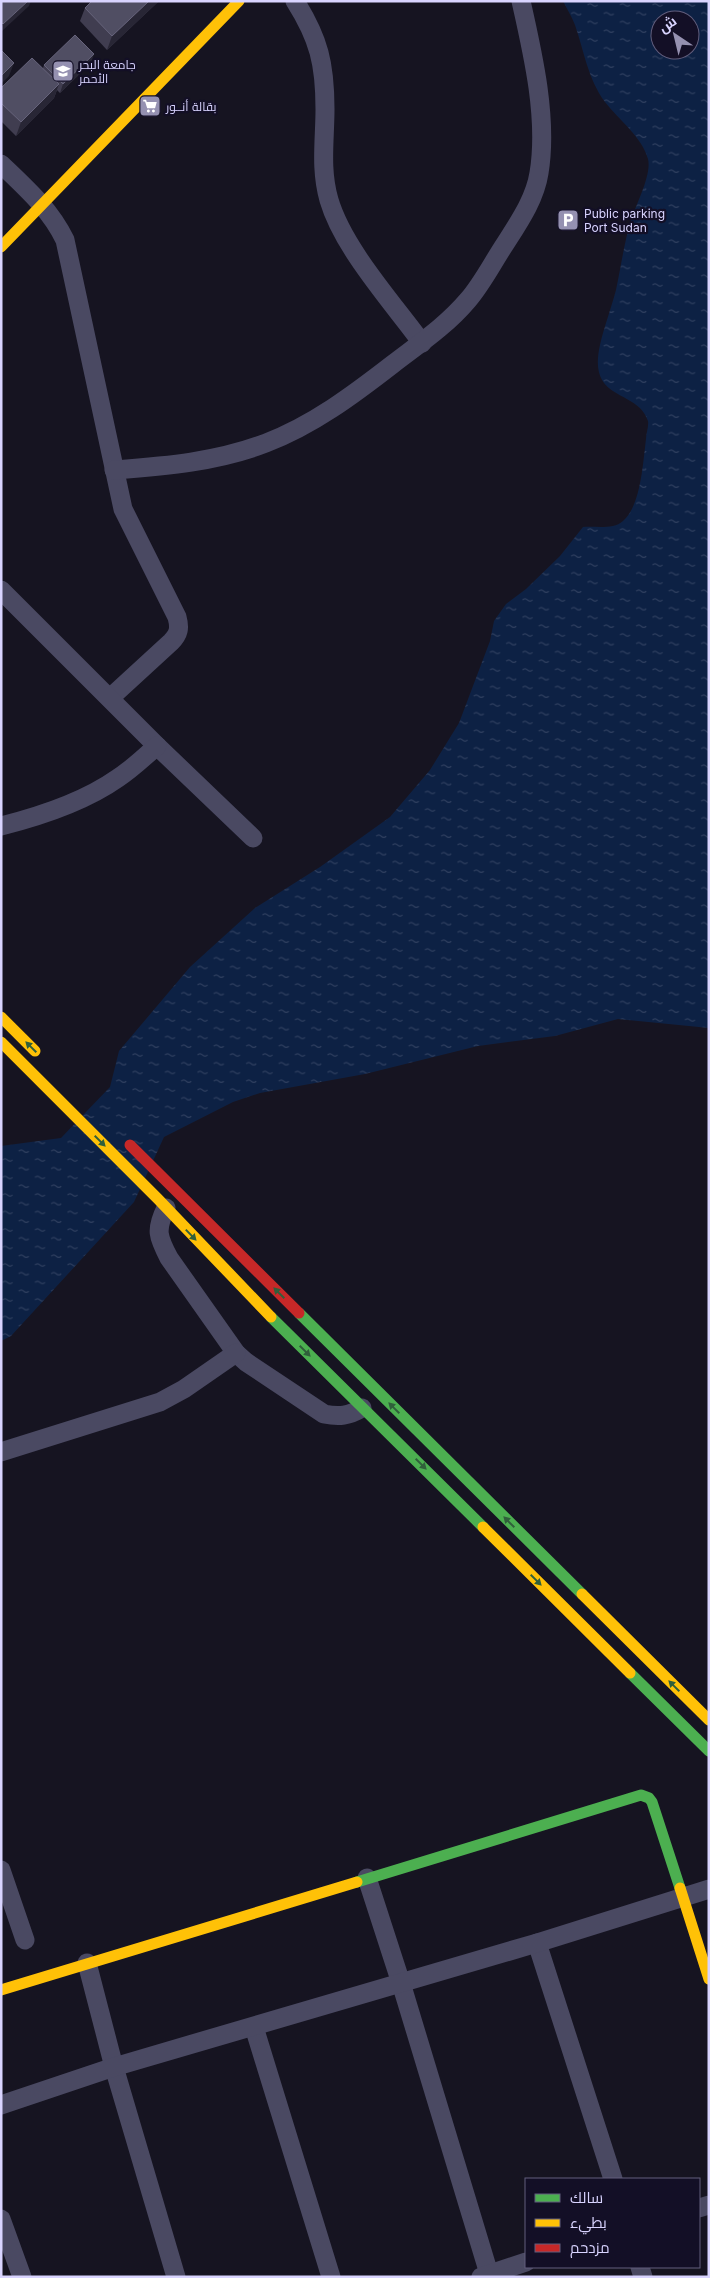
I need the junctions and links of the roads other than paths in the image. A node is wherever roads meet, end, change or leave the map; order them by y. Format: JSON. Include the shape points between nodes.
{"nodes":[{"id":1,"x":239,"y":1,"type":"edge"},
{"id":2,"x":295,"y":1,"type":"edge"},
{"id":3,"x":521,"y":1,"type":"edge"},
{"id":4,"x":1,"y":164,"type":"edge"},
{"id":5,"x":43,"y":205,"type":"junction"},
{"id":6,"x":1,"y":247,"type":"edge"},
{"id":7,"x":422,"y":343,"type":"junction"},
{"id":8,"x":114,"y":470,"type":"junction"},
{"id":9,"x":1,"y":590,"type":"edge"},
{"id":10,"x":110,"y":698,"type":"junction"},
{"id":11,"x":157,"y":746,"type":"junction"},
{"id":12,"x":1,"y":826,"type":"edge"},
{"id":13,"x":252,"y":838,"type":"dead end"},
{"id":14,"x":1,"y":1017,"type":"edge"},
{"id":15,"x":1,"y":1042,"type":"edge"},
{"id":16,"x":43,"y":1059,"type":"dead end"},
{"id":17,"x":121,"y":1136,"type":"dead end"},
{"id":18,"x":162,"y":1204,"type":"junction"},
{"id":19,"x":236,"y":1353,"type":"junction"},
{"id":20,"x":362,"y":1408,"type":"junction"},
{"id":21,"x":1,"y":1452,"type":"edge"},
{"id":22,"x":709,"y":1720,"type":"edge"},
{"id":23,"x":709,"y":1751,"type":"edge"},
{"id":24,"x":1,"y":1870,"type":"edge"},
{"id":25,"x":367,"y":1878,"type":"junction"},
{"id":26,"x":709,"y":1889,"type":"edge"},
{"id":27,"x":682,"y":1898,"type":"junction"},
{"id":28,"x":25,"y":1940,"type":"dead end"},
{"id":29,"x":537,"y":1943,"type":"junction"},
{"id":30,"x":86,"y":1963,"type":"junction"},
{"id":31,"x":709,"y":1979,"type":"edge"},
{"id":32,"x":401,"y":1983,"type":"junction"},
{"id":33,"x":1,"y":1990,"type":"edge"},
{"id":34,"x":254,"y":2027,"type":"junction"},
{"id":35,"x":114,"y":2067,"type":"junction"},
{"id":36,"x":1,"y":2105,"type":"edge"},
{"id":37,"x":613,"y":2178,"type":"edge"},
{"id":38,"x":1,"y":2219,"type":"edge"},
{"id":39,"x":525,"y":2262,"type":"edge"},
{"id":40,"x":487,"y":2276,"type":"edge"},
{"id":41,"x":22,"y":2277,"type":"edge"},
{"id":42,"x":176,"y":2277,"type":"edge"},
{"id":43,"x":331,"y":2277,"type":"edge"}],
"edges":[{"from":1,"to":5,"type":"main road"},
{"from":2,"to":7,"type":"street","via":[[320,51],[325,109],[324,175],[329,201],[351,244]]},
{"from":3,"to":7,"type":"street","via":[[541,117],[542,150],[534,194],[469,299]]},
{"from":4,"to":5,"type":"street"},
{"from":5,"to":6,"type":"main road"},
{"from":5,"to":8,"type":"street","via":[[65,240]]},
{"from":7,"to":8,"type":"street","via":[[341,404],[265,443],[219,457]]},
{"from":8,"to":10,"type":"street","via":[[123,510],[180,626],[178,635]]},
{"from":9,"to":10,"type":"street"},
{"from":10,"to":11,"type":"street"},
{"from":11,"to":12,"type":"street","via":[[98,790],[67,805]]},
{"from":11,"to":13,"type":"street"},
{"from":16,"to":14,"type":"main road","one_way":true},
{"from":15,"to":18,"type":"main road","one_way":true},
{"from":22,"to":17,"type":"main road","one_way":true},
{"from":18,"to":19,"type":"street","via":[[159,1223],[161,1244]]},
{"from":18,"to":20,"type":"main road","one_way":true},
{"from":19,"to":20,"type":"street","via":[[324,1414],[352,1415]]},
{"from":19,"to":21,"type":"street","via":[[160,1402]]},
{"from":20,"to":23,"type":"main road","one_way":true},
{"from":24,"to":28,"type":"street"},
{"from":25,"to":27,"type":"main road","via":[[636,1796],[645,1796],[652,1802]]},
{"from":25,"to":30,"type":"main road"},
{"from":25,"to":32,"type":"street"},
{"from":26,"to":27,"type":"street"},
{"from":27,"to":29,"type":"street"},
{"from":27,"to":31,"type":"main road"},
{"from":29,"to":32,"type":"street"},
{"from":29,"to":37,"type":"street"},
{"from":30,"to":33,"type":"main road"},
{"from":30,"to":35,"type":"street"},
{"from":32,"to":34,"type":"street"},
{"from":32,"to":40,"type":"street"},
{"from":34,"to":35,"type":"street"},
{"from":34,"to":43,"type":"street"},
{"from":35,"to":36,"type":"street"},
{"from":35,"to":42,"type":"street"},
{"from":38,"to":41,"type":"street"},
{"from":39,"to":40,"type":"street"}]}
